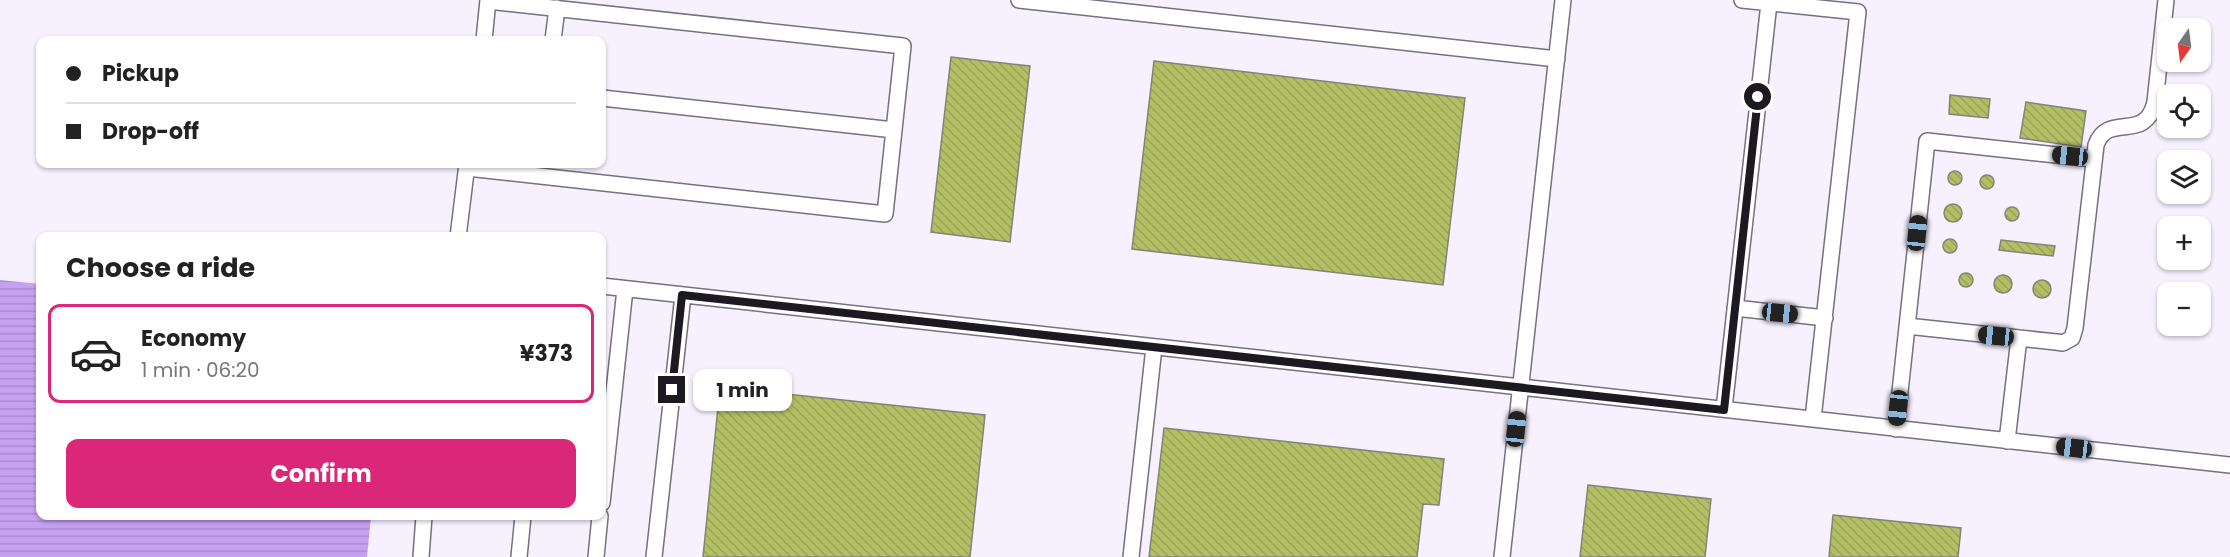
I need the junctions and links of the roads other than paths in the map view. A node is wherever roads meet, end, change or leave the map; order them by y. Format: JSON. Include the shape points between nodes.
{"nodes":[{"id":1,"x":1019,"y":0,"type":"edge"},
{"id":2,"x":1563,"y":0,"type":"edge"},
{"id":3,"x":1742,"y":0,"type":"edge"},
{"id":4,"x":2166,"y":0,"type":"edge"},
{"id":5,"x":488,"y":1,"type":"edge"},
{"id":6,"x":1768,"y":3,"type":"junction"},
{"id":7,"x":557,"y":8,"type":"junction"},
{"id":8,"x":484,"y":36,"type":"edge"},
{"id":9,"x":554,"y":36,"type":"edge"},
{"id":10,"x":1557,"y":59,"type":"junction"},
{"id":11,"x":606,"y":98,"type":"edge"},
{"id":12,"x":894,"y":130,"type":"junction"},
{"id":13,"x":2093,"y":159,"type":"junction"},
{"id":14,"x":467,"y":168,"type":"edge"},
{"id":15,"x":503,"y":168,"type":"edge"},
{"id":16,"x":539,"y":170,"type":"edge"},
{"id":17,"x":459,"y":232,"type":"edge"},
{"id":18,"x":606,"y":287,"type":"edge"},
{"id":19,"x":625,"y":289,"type":"junction"},
{"id":20,"x":682,"y":295,"type":"junction"},
{"id":21,"x":1735,"y":308,"type":"junction"},
{"id":22,"x":1825,"y":318,"type":"junction"},
{"id":23,"x":1907,"y":326,"type":"junction"},
{"id":24,"x":2019,"y":338,"type":"junction"},
{"id":25,"x":1154,"y":347,"type":"junction"},
{"id":26,"x":1521,"y":387,"type":"junction"},
{"id":27,"x":1724,"y":410,"type":"junction"},
{"id":28,"x":1813,"y":419,"type":"junction"},
{"id":29,"x":1896,"y":429,"type":"junction"},
{"id":30,"x":2007,"y":441,"type":"junction"},
{"id":31,"x":2230,"y":465,"type":"edge"},
{"id":32,"x":606,"y":466,"type":"edge"},
{"id":33,"x":424,"y":520,"type":"edge"},
{"id":34,"x":523,"y":520,"type":"edge"},
{"id":35,"x":600,"y":520,"type":"edge"},
{"id":36,"x":422,"y":557,"type":"edge"},
{"id":37,"x":519,"y":557,"type":"edge"},
{"id":38,"x":596,"y":557,"type":"edge"},
{"id":39,"x":654,"y":557,"type":"edge"},
{"id":40,"x":1131,"y":557,"type":"edge"},
{"id":41,"x":1502,"y":557,"type":"edge"}],
"edges":[{"from":1,"to":10,"type":"lane"},
{"from":2,"to":10,"type":"lane"},
{"from":3,"to":6,"type":"lane"},
{"from":4,"to":13,"type":"lane","via":[[2152,112],[2141,124],[2108,128],[2097,141]]},
{"from":5,"to":7,"type":"lane"},
{"from":5,"to":8,"type":"lane"},
{"from":6,"to":21,"type":"lane"},
{"from":6,"to":22,"type":"lane","via":[[1858,12]]},
{"from":7,"to":9,"type":"lane"},
{"from":7,"to":12,"type":"lane","via":[[903,46]]},
{"from":10,"to":26,"type":"lane"},
{"from":11,"to":12,"type":"lane"},
{"from":12,"to":16,"type":"lane","via":[[885,214]]},
{"from":13,"to":23,"type":"lane","via":[[1927,141]]},
{"from":13,"to":24,"type":"lane","via":[[2073,334],[2063,343]]},
{"from":14,"to":17,"type":"lane"},
{"from":15,"to":16,"type":"lane"},
{"from":18,"to":19,"type":"lane"},
{"from":19,"to":20,"type":"lane"},
{"from":19,"to":32,"type":"lane"},
{"from":20,"to":25,"type":"lane"},
{"from":20,"to":39,"type":"lane"},
{"from":21,"to":22,"type":"lane"},
{"from":21,"to":27,"type":"lane"},
{"from":22,"to":28,"type":"lane"},
{"from":23,"to":24,"type":"lane"},
{"from":23,"to":29,"type":"lane"},
{"from":24,"to":30,"type":"lane"},
{"from":25,"to":26,"type":"lane"},
{"from":25,"to":40,"type":"lane"},
{"from":26,"to":27,"type":"lane"},
{"from":26,"to":41,"type":"lane"},
{"from":27,"to":28,"type":"lane"},
{"from":28,"to":29,"type":"lane"},
{"from":29,"to":30,"type":"lane"},
{"from":30,"to":31,"type":"lane"},
{"from":33,"to":36,"type":"lane"},
{"from":34,"to":37,"type":"lane"},
{"from":35,"to":38,"type":"lane"}]}
